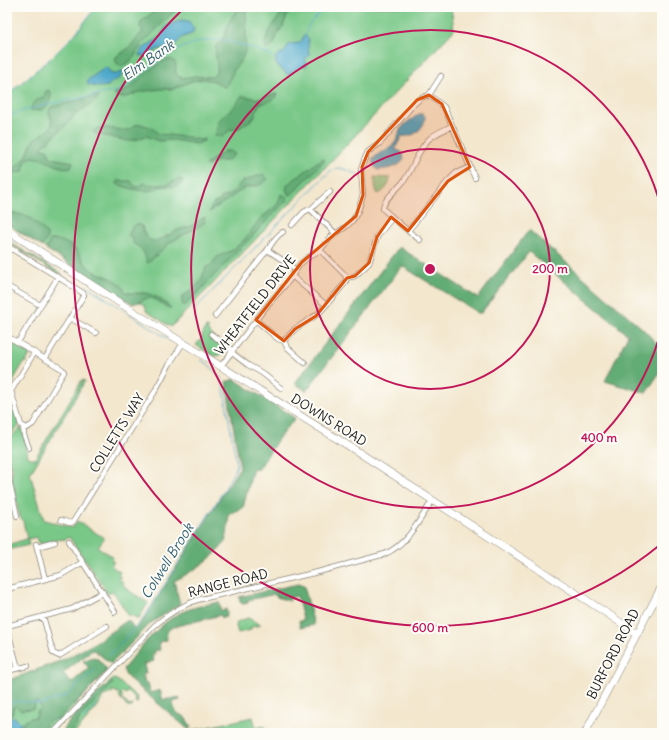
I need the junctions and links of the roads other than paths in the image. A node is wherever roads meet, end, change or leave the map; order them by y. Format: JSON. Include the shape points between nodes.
{"nodes":[{"id":1,"x":441,"y":76,"type":"dead end"},
{"id":2,"x":429,"y":95,"type":"junction"},
{"id":3,"x":452,"y":126,"type":"junction"},
{"id":4,"x":470,"y":167,"type":"junction"},
{"id":5,"x":474,"y":178,"type":"dead end"},
{"id":6,"x":330,"y":192,"type":"dead end"},
{"id":7,"x":312,"y":209,"type":"junction"},
{"id":8,"x":392,"y":218,"type":"junction"},
{"id":9,"x":292,"y":225,"type":"dead end"},
{"id":10,"x":7,"y":230,"type":"edge"},
{"id":11,"x":408,"y":231,"type":"junction"},
{"id":12,"x":283,"y":232,"type":"dead end"},
{"id":13,"x":336,"y":234,"type":"junction"},
{"id":14,"x":420,"y":240,"type":"dead end"},
{"id":15,"x":7,"y":247,"type":"edge"},
{"id":16,"x":320,"y":250,"type":"junction"},
{"id":17,"x":268,"y":251,"type":"junction"},
{"id":18,"x":296,"y":270,"type":"junction"},
{"id":19,"x":292,"y":276,"type":"junction"},
{"id":20,"x":58,"y":277,"type":"junction"},
{"id":21,"x":346,"y":278,"type":"junction"},
{"id":22,"x":7,"y":286,"type":"edge"},
{"id":23,"x":40,"y":305,"type":"junction"},
{"id":24,"x":326,"y":305,"type":"junction"},
{"id":25,"x":215,"y":316,"type":"dead end"},
{"id":26,"x":70,"y":318,"type":"junction"},
{"id":27,"x":256,"y":320,"type":"junction"},
{"id":28,"x":96,"y":333,"type":"dead end"},
{"id":29,"x":211,"y":334,"type":"dead end"},
{"id":30,"x":7,"y":336,"type":"edge"},
{"id":31,"x":284,"y":341,"type":"junction"},
{"id":32,"x":18,"y":342,"type":"junction"},
{"id":33,"x":183,"y":343,"type":"junction"},
{"id":34,"x":231,"y":351,"type":"junction"},
{"id":35,"x":34,"y":353,"type":"junction"},
{"id":36,"x":45,"y":359,"type":"junction"},
{"id":37,"x":305,"y":363,"type":"dead end"},
{"id":38,"x":221,"y":366,"type":"junction"},
{"id":39,"x":280,"y":388,"type":"dead end"},
{"id":40,"x":23,"y":427,"type":"junction"},
{"id":41,"x":29,"y":448,"type":"dead end"},
{"id":42,"x":7,"y":466,"type":"edge"},
{"id":43,"x":8,"y":480,"type":"edge"},
{"id":44,"x":432,"y":501,"type":"junction"},
{"id":45,"x":17,"y":516,"type":"dead end"},
{"id":46,"x":61,"y":520,"type":"dead end"},
{"id":47,"x":69,"y":541,"type":"dead end"},
{"id":48,"x":55,"y":542,"type":"dead end"},
{"id":49,"x":83,"y":562,"type":"junction"},
{"id":50,"x":45,"y":579,"type":"junction"},
{"id":51,"x":662,"y":586,"type":"edge"},
{"id":52,"x":7,"y":589,"type":"edge"},
{"id":53,"x":102,"y":592,"type":"junction"},
{"id":54,"x":115,"y":612,"type":"dead end"},
{"id":55,"x":43,"y":616,"type":"junction"},
{"id":56,"x":107,"y":626,"type":"dead end"},
{"id":57,"x":7,"y":627,"type":"edge"},
{"id":58,"x":637,"y":634,"type":"junction"},
{"id":59,"x":28,"y":666,"type":"dead end"},
{"id":60,"x":18,"y":668,"type":"junction"},
{"id":61,"x":7,"y":671,"type":"edge"},
{"id":62,"x":53,"y":733,"type":"edge"},
{"id":63,"x":586,"y":733,"type":"edge"}],
"edges":[{"from":1,"to":2,"type":"street","name":"WHEATFIELD DRIVE"},
{"from":2,"to":3,"type":"street","via":[[444,107]]},
{"from":2,"to":13,"type":"street","name":"WHEATFIELD DRIVE","via":[[413,105],[380,143],[368,152],[361,170],[364,188],[362,204],[353,220]]},
{"from":3,"to":4,"type":"street"},
{"from":3,"to":8,"type":"street","via":[[426,142],[404,182],[385,202],[383,209]]},
{"from":4,"to":5,"type":"street"},
{"from":4,"to":11,"type":"street","via":[[456,173],[448,181]]},
{"from":6,"to":7,"type":"street"},
{"from":7,"to":9,"type":"street","via":[[304,212]]},
{"from":7,"to":13,"type":"street"},
{"from":8,"to":11,"type":"street"},
{"from":8,"to":21,"type":"street","via":[[377,237],[369,263],[355,276]]},
{"from":10,"to":33,"type":"street","name":"DOWNS ROAD"},
{"from":11,"to":14,"type":"street"},
{"from":12,"to":17,"type":"street","via":[[272,242]]},
{"from":13,"to":16,"type":"street","name":"WHEATFIELD DRIVE"},
{"from":15,"to":20,"type":"street"},
{"from":16,"to":18,"type":"street","name":"WHEATFIELD DRIVE","via":[[304,260]]},
{"from":16,"to":21,"type":"street"},
{"from":17,"to":18,"type":"street"},
{"from":17,"to":25,"type":"street"},
{"from":18,"to":19,"type":"street","name":"WHEATFIELD DRIVE"},
{"from":19,"to":24,"type":"street"},
{"from":19,"to":27,"type":"street","name":"WHEATFIELD DRIVE"},
{"from":20,"to":23,"type":"street"},
{"from":20,"to":26,"type":"street","via":[[84,294]]},
{"from":21,"to":24,"type":"street"},
{"from":22,"to":23,"type":"street"},
{"from":23,"to":32,"type":"street"},
{"from":24,"to":31,"type":"street"},
{"from":26,"to":28,"type":"street"},
{"from":26,"to":36,"type":"street"},
{"from":27,"to":31,"type":"street"},
{"from":27,"to":34,"type":"street","name":"WHEATFIELD DRIVE"},
{"from":29,"to":34,"type":"street"},
{"from":30,"to":32,"type":"street"},
{"from":31,"to":37,"type":"street"},
{"from":32,"to":35,"type":"street"},
{"from":33,"to":38,"type":"street","name":"DOWNS ROAD"},
{"from":33,"to":46,"type":"street","name":"COLLETTS WAY","via":[[73,522]]},
{"from":34,"to":38,"type":"street","name":"WHEATFIELD DRIVE"},
{"from":34,"to":39,"type":"street"},
{"from":35,"to":36,"type":"street"},
{"from":35,"to":40,"type":"street","via":[[11,391]]},
{"from":36,"to":40,"type":"street","via":[[64,372],[33,424],[28,428]]},
{"from":38,"to":44,"type":"street","name":"DOWNS ROAD"},
{"from":40,"to":41,"type":"street"},
{"from":42,"to":43,"type":"street","via":[[10,476]]},
{"from":43,"to":45,"type":"street"},
{"from":44,"to":58,"type":"street","name":"DOWNS ROAD"},
{"from":44,"to":62,"type":"street","name":"RANGE ROAD","via":[[407,539],[392,551],[318,572],[197,600],[171,612],[154,626]]},
{"from":47,"to":49,"type":"street"},
{"from":48,"to":50,"type":"street","via":[[36,545]]},
{"from":49,"to":50,"type":"street","via":[[63,574]]},
{"from":49,"to":53,"type":"street"},
{"from":50,"to":52,"type":"street"},
{"from":51,"to":58,"type":"street","name":"BURFORD ROAD"},
{"from":53,"to":54,"type":"street"},
{"from":53,"to":55,"type":"street","via":[[72,609]]},
{"from":55,"to":56,"type":"street","via":[[53,653],[59,656]]},
{"from":55,"to":57,"type":"street"},
{"from":57,"to":60,"type":"street"},
{"from":58,"to":63,"type":"street","name":"BURFORD ROAD"},
{"from":59,"to":60,"type":"street"},
{"from":60,"to":61,"type":"street"}]}
